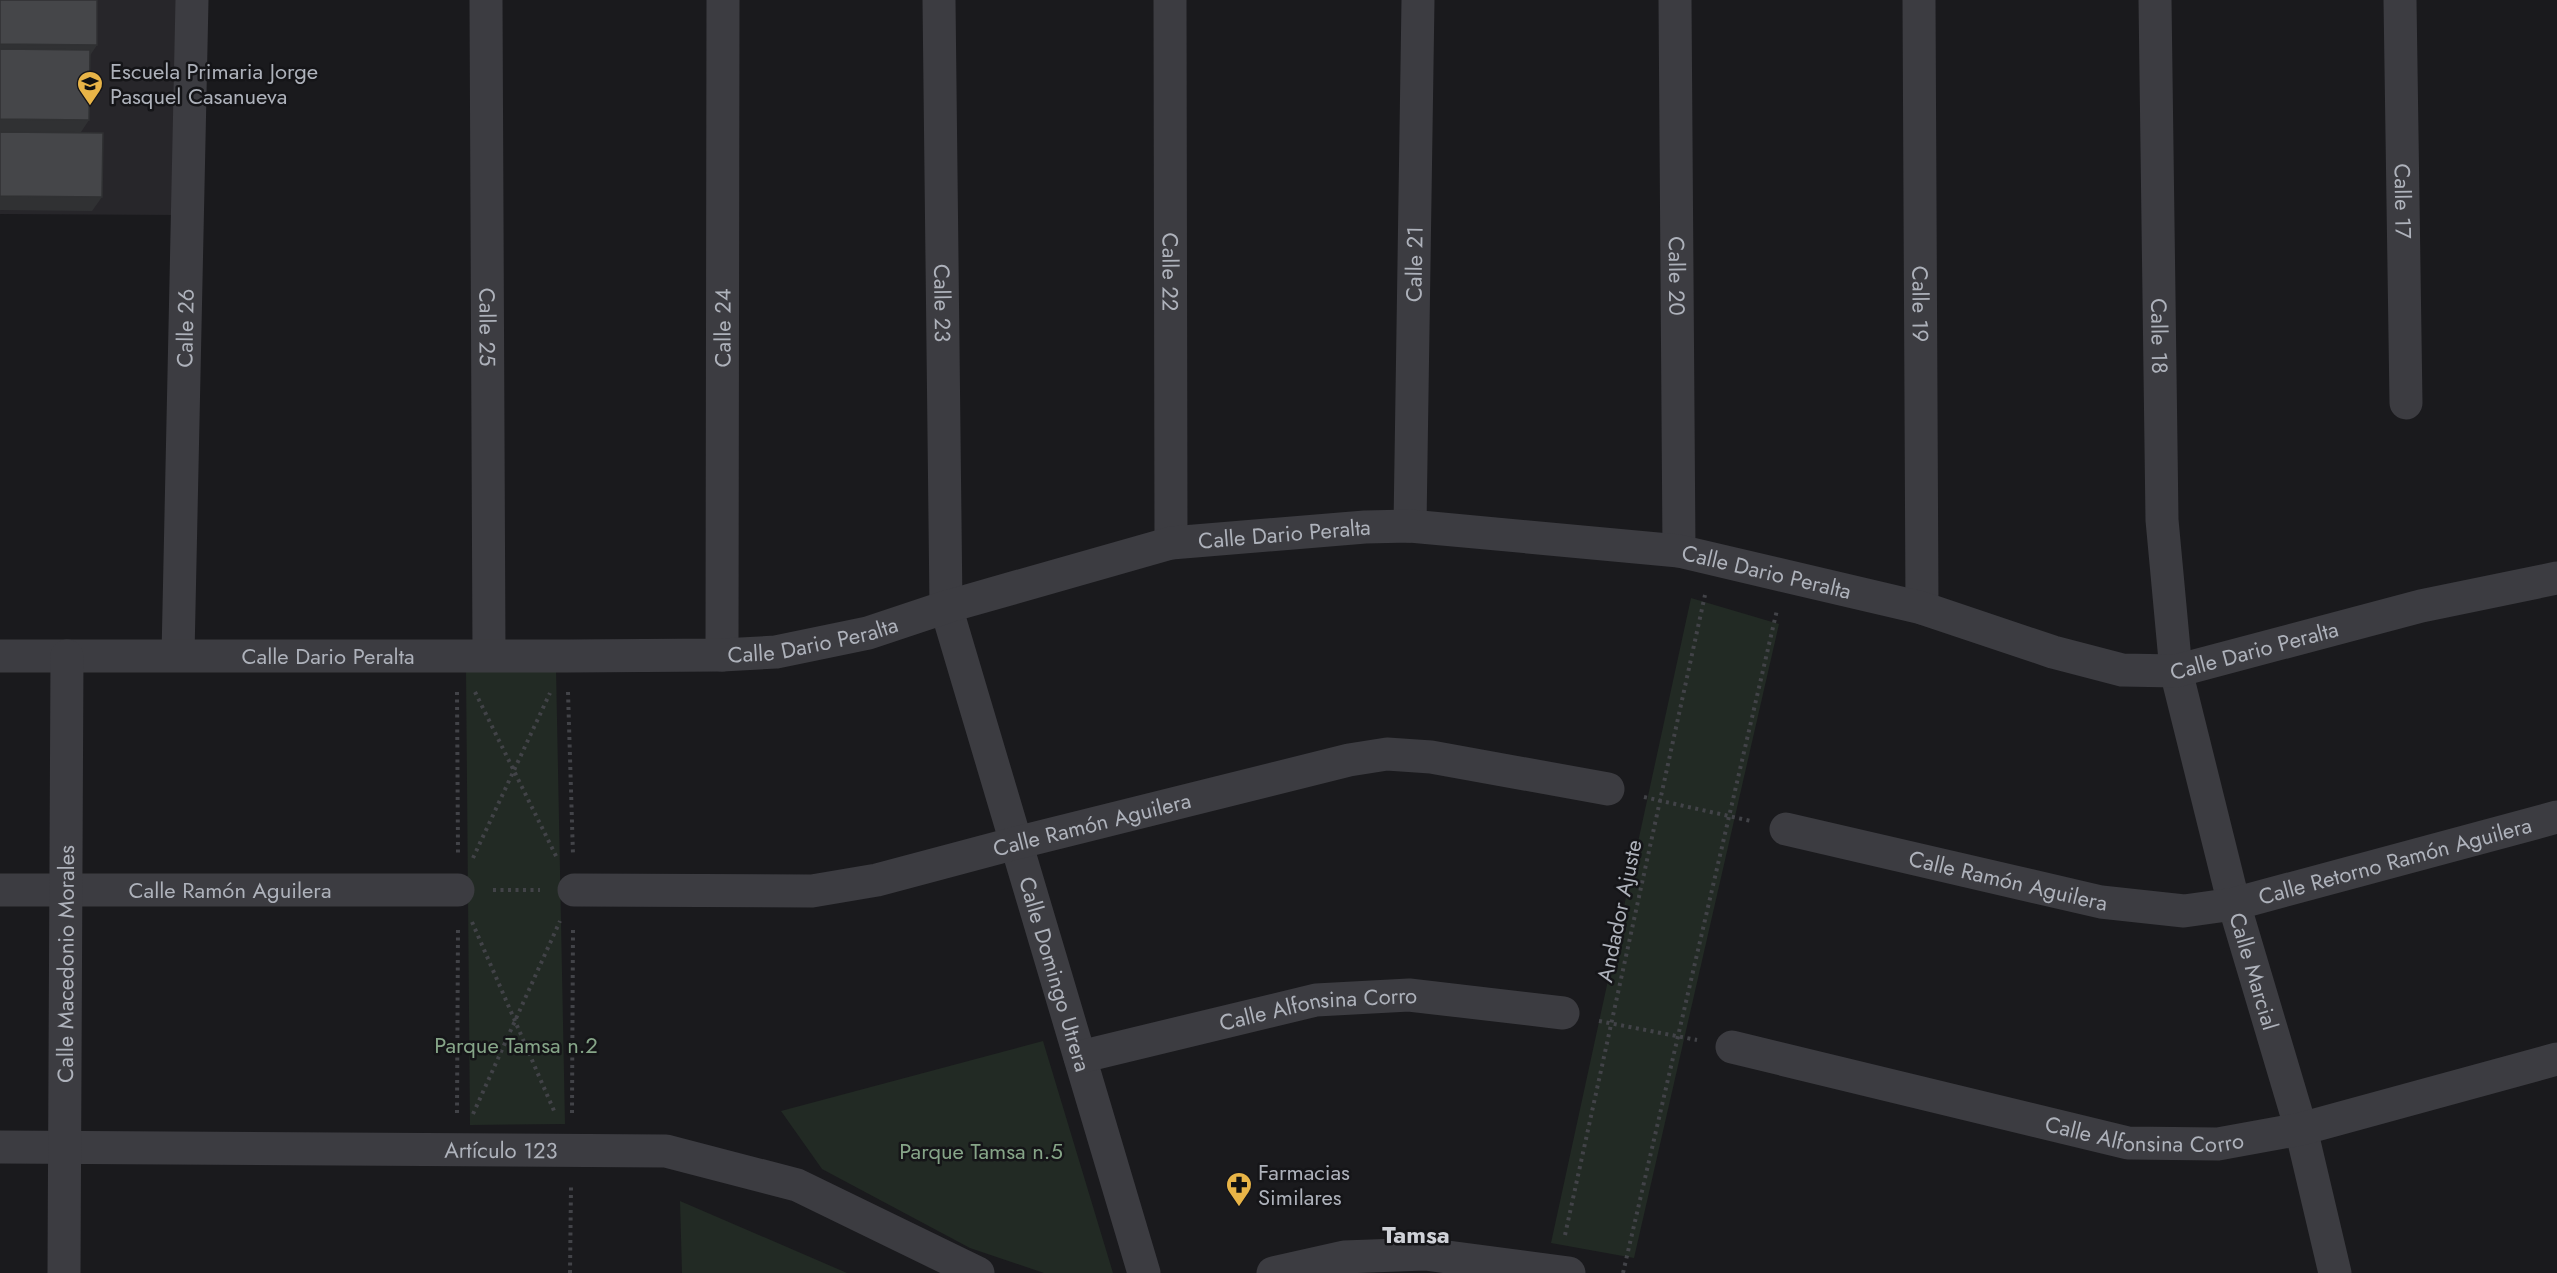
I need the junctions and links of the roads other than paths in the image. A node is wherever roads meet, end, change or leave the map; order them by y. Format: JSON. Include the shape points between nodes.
{"nodes":[{"id":1,"x":192,"y":0,"type":"edge"},
{"id":2,"x":486,"y":0,"type":"edge"},
{"id":3,"x":723,"y":0,"type":"edge"},
{"id":4,"x":939,"y":0,"type":"edge"},
{"id":5,"x":1170,"y":0,"type":"edge"},
{"id":6,"x":1418,"y":0,"type":"edge"},
{"id":7,"x":1675,"y":0,"type":"edge"},
{"id":8,"x":1919,"y":0,"type":"edge"},
{"id":9,"x":2155,"y":0,"type":"edge"},
{"id":10,"x":2400,"y":0,"type":"edge"},
{"id":11,"x":2406,"y":403,"type":"dead end"},
{"id":12,"x":1410,"y":526,"type":"junction"},
{"id":13,"x":1171,"y":543,"type":"junction"},
{"id":14,"x":1679,"y":551,"type":"junction"},
{"id":15,"x":2557,"y":578,"type":"edge"},
{"id":16,"x":946,"y":607,"type":"junction"},
{"id":17,"x":1922,"y":608,"type":"junction"},
{"id":18,"x":178,"y":655,"type":"junction"},
{"id":19,"x":489,"y":655,"type":"junction"},
{"id":20,"x":722,"y":655,"type":"junction"},
{"id":21,"x":0,"y":656,"type":"edge"},
{"id":22,"x":67,"y":656,"type":"junction"},
{"id":23,"x":2176,"y":671,"type":"junction"},
{"id":24,"x":1608,"y":789,"type":"road end"},
{"id":25,"x":2557,"y":817,"type":"edge"},
{"id":26,"x":1786,"y":829,"type":"road end"},
{"id":27,"x":1016,"y":843,"type":"junction"},
{"id":28,"x":0,"y":890,"type":"edge"},
{"id":29,"x":66,"y":890,"type":"junction"},
{"id":30,"x":458,"y":890,"type":"road end"},
{"id":31,"x":574,"y":890,"type":"road end"},
{"id":32,"x":2234,"y":904,"type":"junction"},
{"id":33,"x":1563,"y":1014,"type":"road end"},
{"id":34,"x":1732,"y":1047,"type":"road end"},
{"id":35,"x":1080,"y":1057,"type":"junction"},
{"id":36,"x":2557,"y":1059,"type":"edge"},
{"id":37,"x":2301,"y":1129,"type":"junction"},
{"id":38,"x":65,"y":1147,"type":"junction"},
{"id":39,"x":0,"y":1148,"type":"edge"},
{"id":40,"x":1563,"y":1272,"type":"edge"},
{"id":41,"x":64,"y":1273,"type":"edge"},
{"id":42,"x":978,"y":1273,"type":"edge"},
{"id":43,"x":1144,"y":1273,"type":"edge"},
{"id":44,"x":1273,"y":1273,"type":"edge"},
{"id":45,"x":2335,"y":1273,"type":"edge"}],
"edges":[{"from":1,"to":18,"type":"street","name":"Calle 26"},
{"from":2,"to":19,"type":"street","name":"Calle 25"},
{"from":3,"to":20,"type":"street","name":"Calle 24"},
{"from":4,"to":16,"type":"street","name":"Calle 23"},
{"from":5,"to":13,"type":"street","name":"Calle 22"},
{"from":6,"to":12,"type":"street","name":"Calle 21"},
{"from":7,"to":14,"type":"street","name":"Calle 20"},
{"from":8,"to":17,"type":"street","name":"Calle 19"},
{"from":9,"to":23,"type":"street","name":"Calle 18","via":[[2162,520]]},
{"from":10,"to":11,"type":"street","name":"Calle 17"},
{"from":12,"to":13,"type":"street","name":"Calle Dario Peralta"},
{"from":12,"to":14,"type":"street","name":"Calle Dario Peralta"},
{"from":13,"to":16,"type":"street","name":"Calle Dario Peralta"},
{"from":14,"to":17,"type":"street","name":"Calle Dario Peralta"},
{"from":15,"to":23,"type":"street","name":"Calle Dario Peralta","via":[[2421,606]]},
{"from":16,"to":20,"type":"street","name":"Calle Dario Peralta","via":[[868,633],[776,652]]},
{"from":16,"to":27,"type":"street","name":"Calle Domingo Utrera"},
{"from":17,"to":23,"type":"street","name":"Calle Dario Peralta","via":[[2053,652],[2122,670]]},
{"from":18,"to":19,"type":"street","name":"Calle Dario Peralta"},
{"from":18,"to":22,"type":"street","name":"Calle Dario Peralta"},
{"from":19,"to":20,"type":"street","name":"Calle Dario Peralta"},
{"from":21,"to":22,"type":"street","name":"Calle Dario Peralta"},
{"from":22,"to":29,"type":"street","name":"Calle Macedonio Morales"},
{"from":23,"to":32,"type":"street","name":"Calle Marcial"},
{"from":24,"to":27,"type":"street","name":"Calle Ramón Aguilera","via":[[1431,757],[1387,754],[1349,760]]},
{"from":25,"to":32,"type":"street","name":"Calle Retorno Ramón Aguilera"},
{"from":26,"to":32,"type":"street","name":"Calle Ramón Aguilera","via":[[2101,902],[2184,910]]},
{"from":27,"to":31,"type":"street","name":"Calle Ramón Aguilera","via":[[877,880],[812,891]]},
{"from":27,"to":35,"type":"street","name":"Calle Domingo Utrera"},
{"from":28,"to":29,"type":"street","name":"Calle Ramón Aguilera"},
{"from":29,"to":30,"type":"street","name":"Calle Ramón Aguilera"},
{"from":29,"to":38,"type":"street","name":"Calle Macedonio Morales"},
{"from":32,"to":37,"type":"street","name":"Calle Marcial"},
{"from":33,"to":35,"type":"street","name":"Calle Alfonsina Corro","via":[[1410,995],[1316,1000]]},
{"from":34,"to":37,"type":"street","name":"Calle Alfonsina Corro","via":[[2128,1143],[2218,1144]]},
{"from":35,"to":43,"type":"street","name":"Calle Domingo Utrera"},
{"from":36,"to":37,"type":"street","name":"Calle Alfonsina Corro"},
{"from":37,"to":45,"type":"street","name":"Calle Marcial"},
{"from":38,"to":39,"type":"street","name":"Artículo 123"},
{"from":38,"to":41,"type":"street","name":"Calle Macedonio Morales"},
{"from":38,"to":42,"type":"street","name":"Artículo 123","via":[[666,1152],[797,1185]]},
{"from":40,"to":44,"type":"street","via":[[1425,1254],[1344,1257]]}]}
